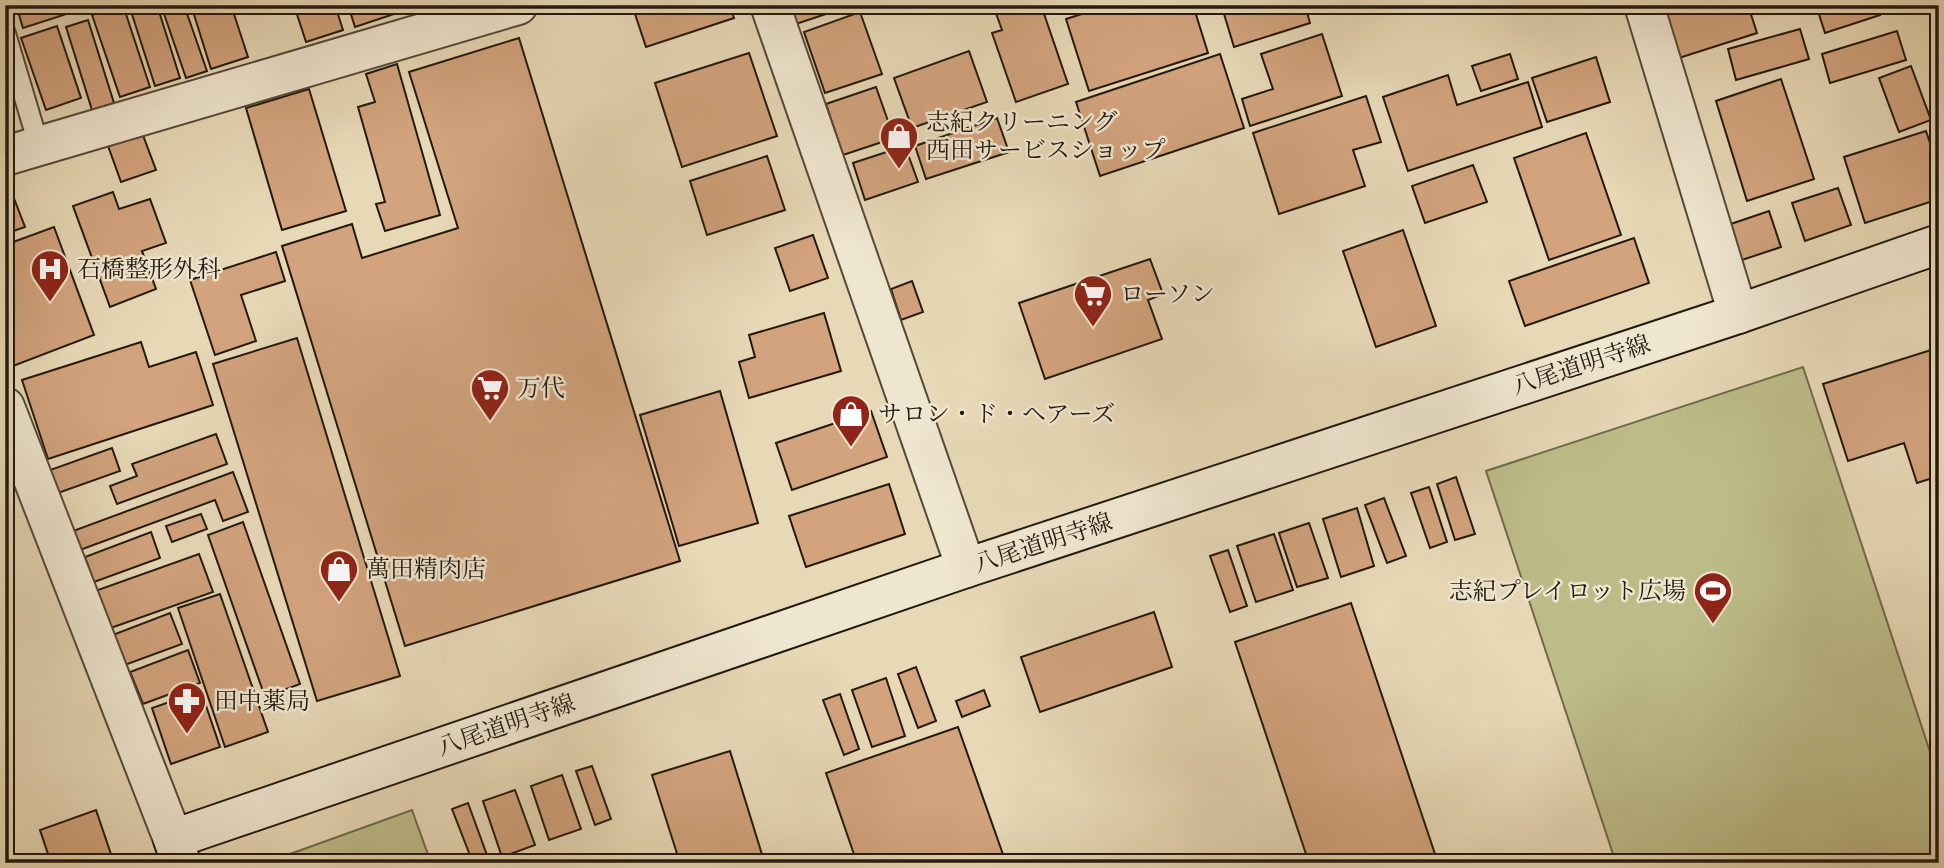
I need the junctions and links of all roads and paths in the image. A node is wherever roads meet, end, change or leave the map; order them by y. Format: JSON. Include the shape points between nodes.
{"nodes":[{"id":1,"x":518,"y":5,"type":"edge"},
{"id":2,"x":770,"y":5,"type":"edge"},
{"id":3,"x":1644,"y":5,"type":"edge"},
{"id":4,"x":5,"y":32,"type":"edge"},
{"id":5,"x":22,"y":151,"type":"edge"},
{"id":6,"x":1939,"y":244,"type":"edge"},
{"id":7,"x":1738,"y":314,"type":"junction"},
{"id":8,"x":5,"y":407,"type":"edge"},
{"id":9,"x":966,"y":568,"type":"junction"},
{"id":10,"x":177,"y":851,"type":"edge"}],
"edges":[{"from":1,"to":5,"type":"street"},
{"from":2,"to":9,"type":"street"},
{"from":3,"to":7,"type":"street"},
{"from":4,"to":5,"type":"lane"},
{"from":6,"to":7,"type":"street","name":"八尾道明寺線"},
{"from":7,"to":9,"type":"street","name":"八尾道明寺線"},
{"from":8,"to":10,"type":"street"},
{"from":9,"to":10,"type":"street","name":"八尾道明寺線"}]}
